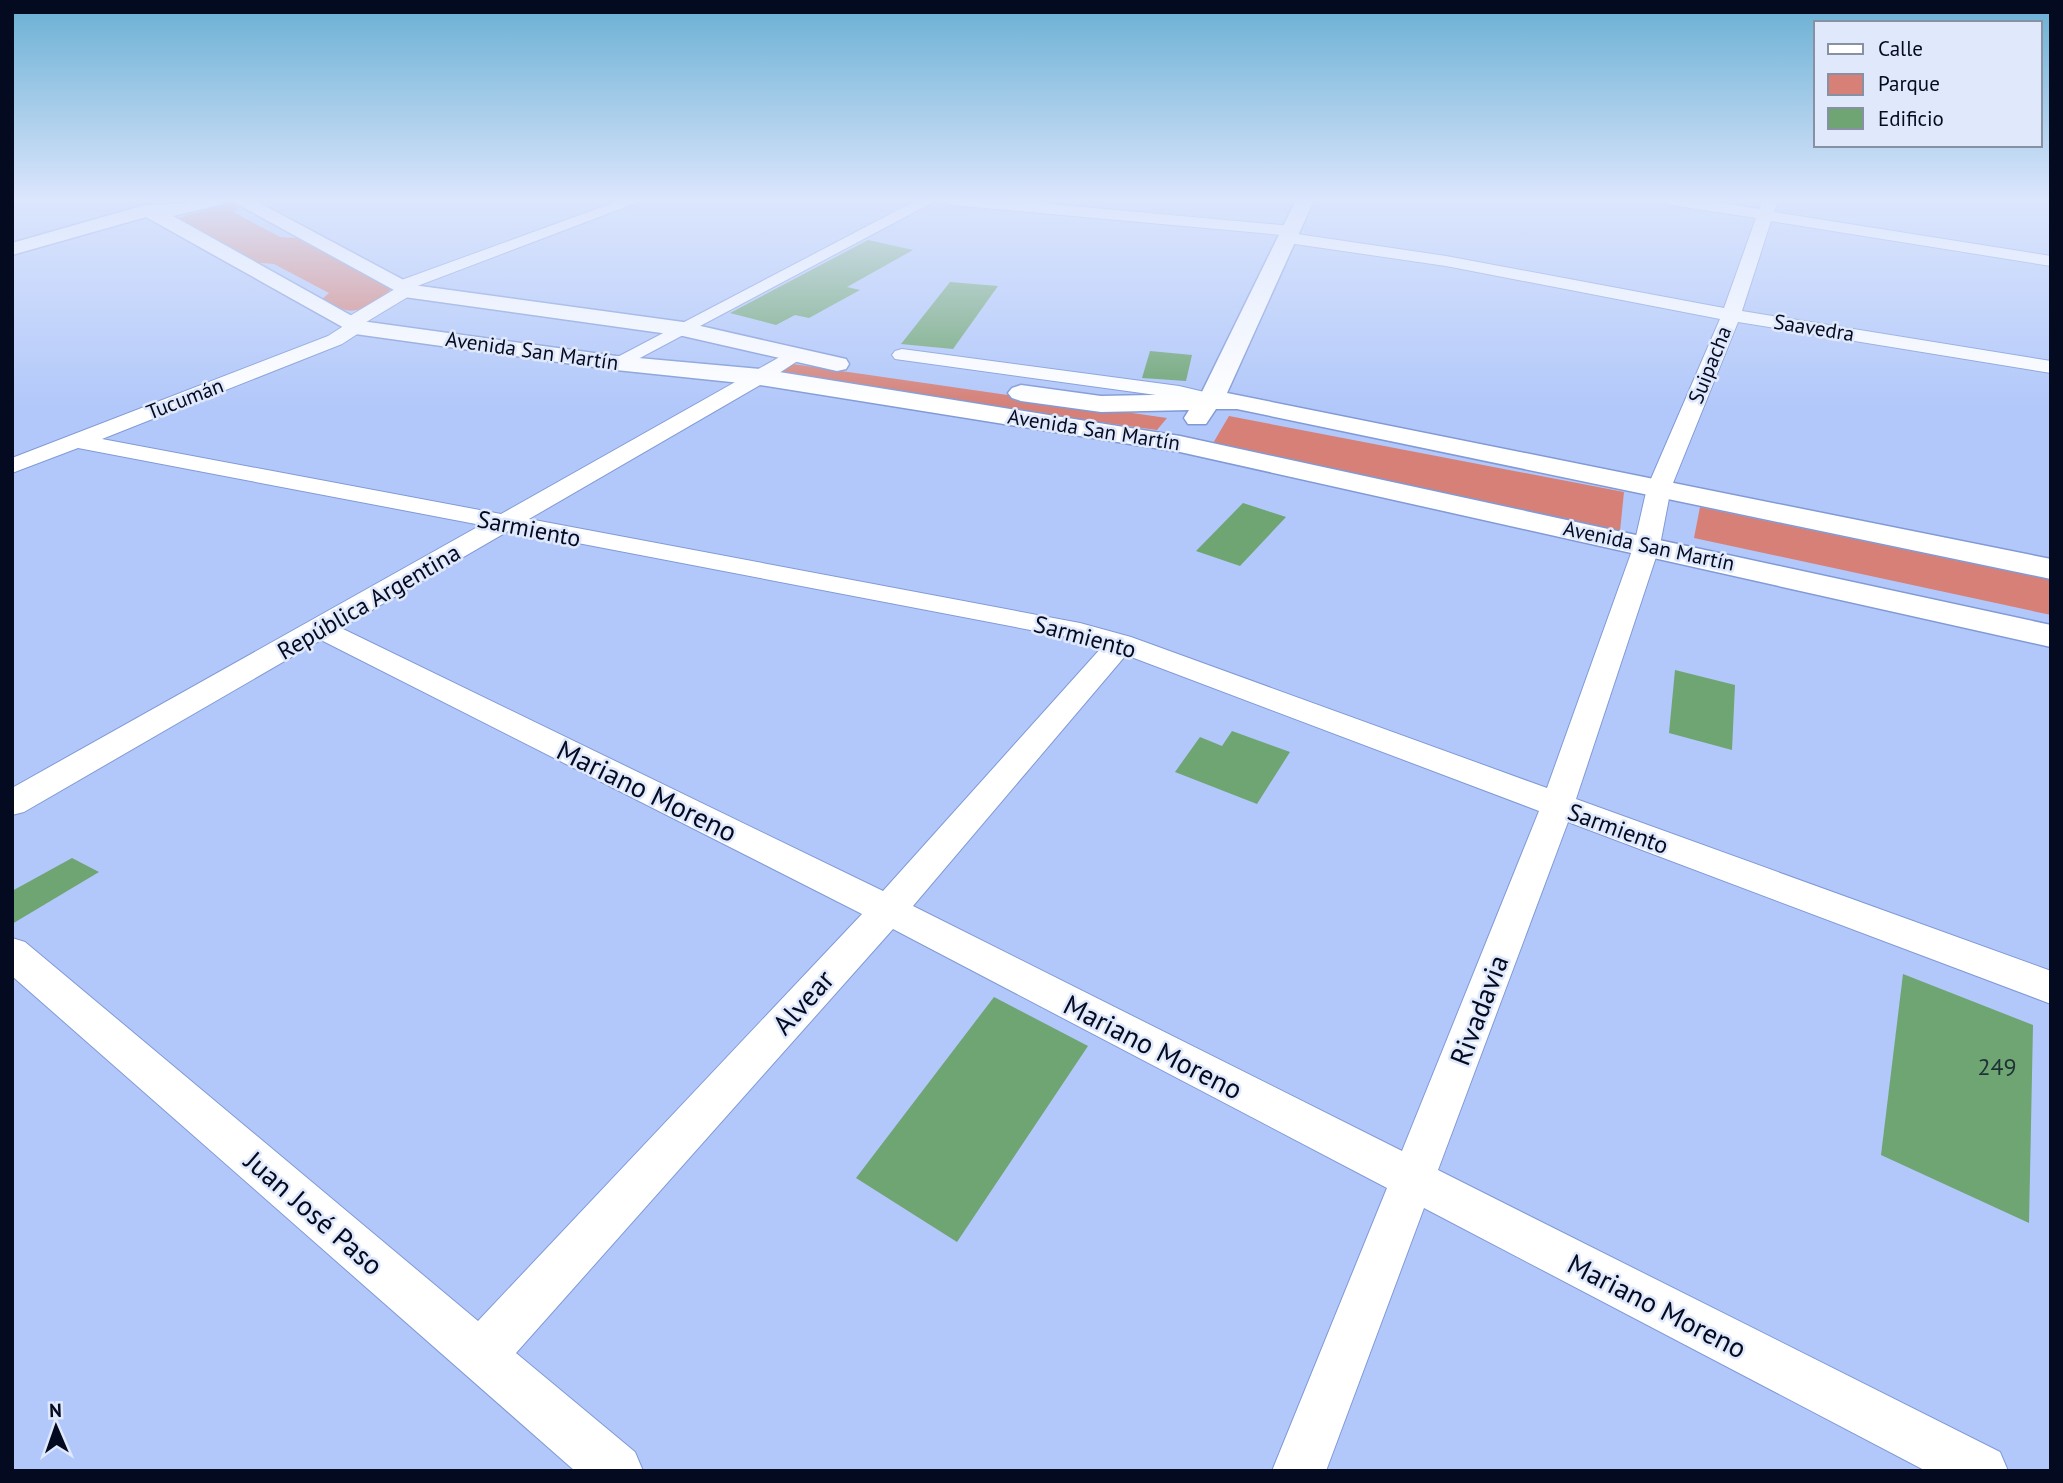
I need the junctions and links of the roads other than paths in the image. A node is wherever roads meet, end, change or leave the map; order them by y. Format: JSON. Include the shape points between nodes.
{"nodes":[{"id":1,"x":252,"y":269,"type":"edge"},
{"id":2,"x":368,"y":269,"type":"edge"},
{"id":3,"x":453,"y":269,"type":"edge"},
{"id":4,"x":798,"y":269,"type":"edge"},
{"id":5,"x":1273,"y":269,"type":"edge"},
{"id":6,"x":1489,"y":269,"type":"edge"},
{"id":7,"x":1746,"y":269,"type":"edge"},
{"id":8,"x":403,"y":288,"type":"junction"},
{"id":9,"x":1731,"y":315,"type":"junction"},
{"id":10,"x":352,"y":326,"type":"junction"},
{"id":11,"x":684,"y":329,"type":"junction"},
{"id":12,"x":902,"y":355,"type":"dead end"},
{"id":13,"x":792,"y":356,"type":"junction"},
{"id":14,"x":616,"y":363,"type":"junction"},
{"id":15,"x":858,"y":367,"type":"dead end"},
{"id":16,"x":2051,"y":367,"type":"edge"},
{"id":17,"x":884,"y":372,"type":"dead end"},
{"id":18,"x":760,"y":377,"type":"junction"},
{"id":19,"x":1209,"y":400,"type":"junction"},
{"id":20,"x":77,"y":441,"type":"junction"},
{"id":21,"x":1180,"y":444,"type":"junction"},
{"id":22,"x":12,"y":466,"type":"edge"},
{"id":23,"x":1659,"y":488,"type":"junction"},
{"id":24,"x":504,"y":524,"type":"junction"},
{"id":25,"x":1647,"y":545,"type":"junction"},
{"id":26,"x":2051,"y":569,"type":"edge"},
{"id":27,"x":321,"y":629,"type":"junction"},
{"id":28,"x":2051,"y":636,"type":"edge"},
{"id":29,"x":1121,"y":643,"type":"junction"},
{"id":30,"x":12,"y":803,"type":"edge"},
{"id":31,"x":1557,"y":806,"type":"junction"},
{"id":32,"x":888,"y":910,"type":"junction"},
{"id":33,"x":12,"y":953,"type":"edge"},
{"id":34,"x":2051,"y":988,"type":"edge"},
{"id":35,"x":1413,"y":1181,"type":"junction"},
{"id":36,"x":480,"y":1356,"type":"junction"},
{"id":37,"x":616,"y":1471,"type":"edge"},
{"id":38,"x":1299,"y":1471,"type":"edge"},
{"id":39,"x":1981,"y":1471,"type":"edge"}],
"edges":[{"from":1,"to":10,"type":"main road","name":"Avenida San Martín"},
{"from":2,"to":8,"type":"main road","name":"Avenida San Martín"},
{"from":3,"to":8,"type":"street","name":"Tucumán"},
{"from":4,"to":11,"type":"street"},
{"from":5,"to":19,"type":"main road"},
{"from":6,"to":9,"type":"street","name":"Saavedra"},
{"from":7,"to":9,"type":"street","name":"Suipacha"},
{"from":8,"to":10,"type":"street","name":"Tucumán"},
{"from":8,"to":11,"type":"main road","name":"Avenida San Martín"},
{"from":9,"to":16,"type":"street","name":"Saavedra"},
{"from":9,"to":23,"type":"street","name":"Suipacha"},
{"from":10,"to":14,"type":"main road","name":"Avenida San Martín"},
{"from":10,"to":20,"type":"street","name":"Tucumán","via":[[335,340]]},
{"from":11,"to":13,"type":"main road","name":"Avenida San Martín"},
{"from":11,"to":14,"type":"street"},
{"from":12,"to":19,"type":"street","via":[[1179,392]]},
{"from":13,"to":15,"type":"main road","name":"Avenida San Martín"},
{"from":13,"to":18,"type":"street","name":"República Argentina"},
{"from":14,"to":18,"type":"main road","name":"Avenida San Martín"},
{"from":17,"to":19,"type":"main road","name":"Avenida San Martín","via":[[1101,404]]},
{"from":18,"to":21,"type":"main road","name":"Avenida San Martín"},
{"from":18,"to":24,"type":"street","name":"República Argentina"},
{"from":19,"to":21,"type":"main road"},
{"from":19,"to":23,"type":"main road","name":"Avenida San Martín","via":[[1237,401]]},
{"from":20,"to":22,"type":"street","name":"Tucumán"},
{"from":20,"to":24,"type":"street","name":"Sarmiento"},
{"from":21,"to":25,"type":"main road","name":"Avenida San Martín"},
{"from":23,"to":25,"type":"street","name":"Suipacha"},
{"from":23,"to":26,"type":"main road","name":"Avenida San Martín"},
{"from":24,"to":27,"type":"street","name":"República Argentina"},
{"from":24,"to":29,"type":"street","name":"Sarmiento","via":[[1070,629]]},
{"from":25,"to":28,"type":"main road","name":"Avenida San Martín"},
{"from":25,"to":31,"type":"street","name":"Rivadavia"},
{"from":27,"to":30,"type":"street","name":"República Argentina"},
{"from":27,"to":32,"type":"street","name":"Mariano Moreno"},
{"from":29,"to":31,"type":"street","name":"Sarmiento"},
{"from":29,"to":32,"type":"street","name":"Alvear"},
{"from":31,"to":34,"type":"street","name":"Sarmiento"},
{"from":31,"to":35,"type":"street","name":"Rivadavia"},
{"from":32,"to":35,"type":"street","name":"Mariano Moreno"},
{"from":32,"to":36,"type":"street","name":"Alvear"},
{"from":33,"to":36,"type":"street","name":"Juan José Paso"},
{"from":35,"to":38,"type":"street","name":"Rivadavia"},
{"from":35,"to":39,"type":"street","name":"Mariano Moreno"},
{"from":36,"to":37,"type":"street","name":"Juan José Paso"}]}
